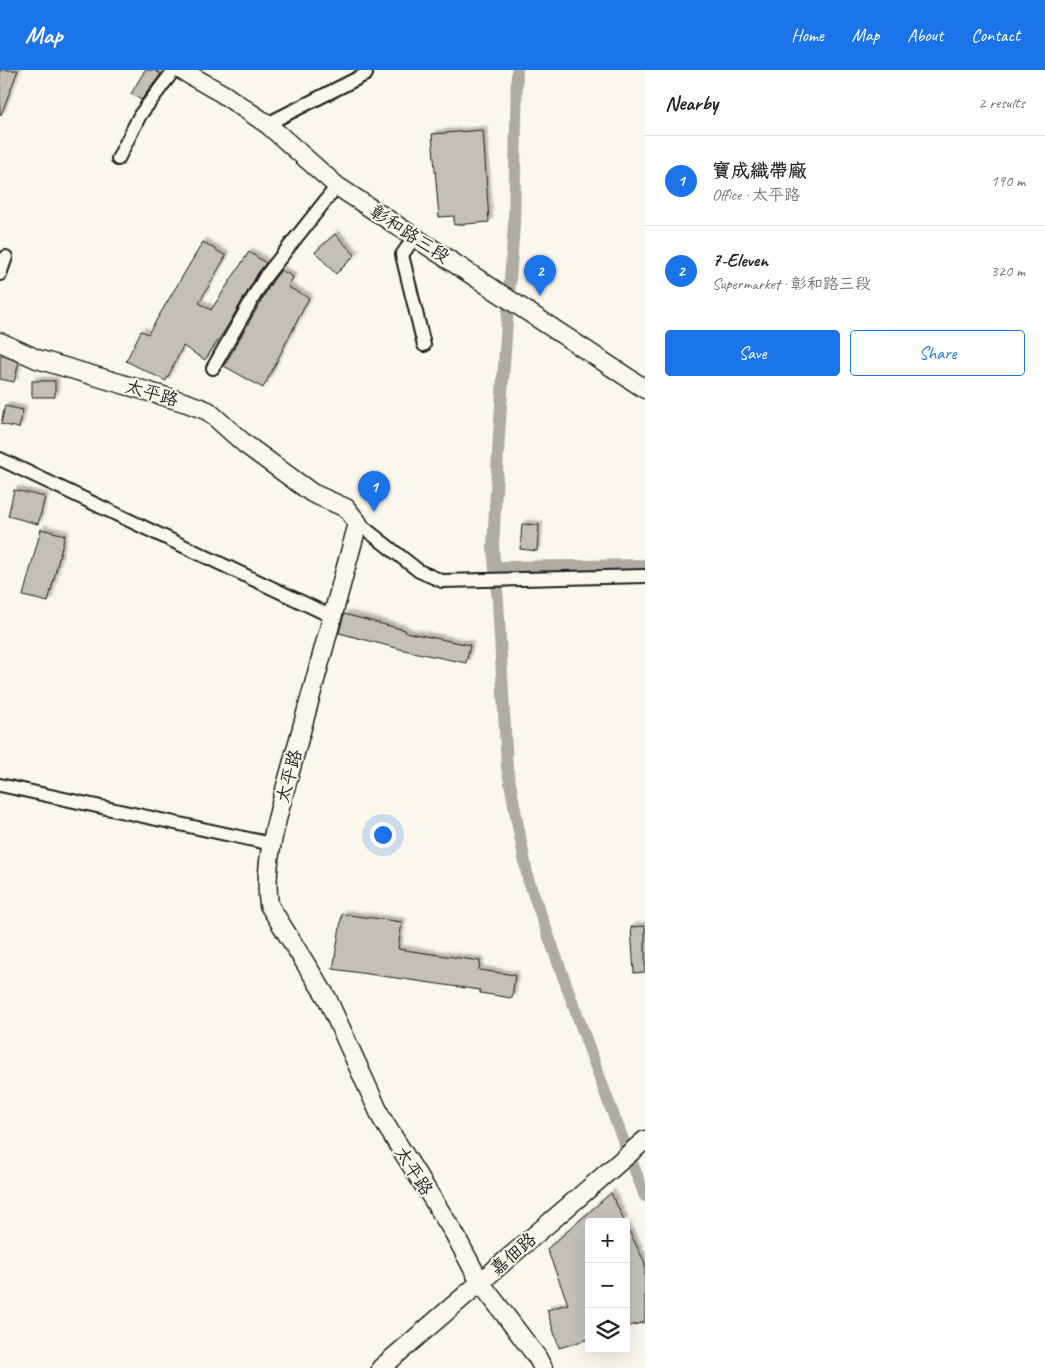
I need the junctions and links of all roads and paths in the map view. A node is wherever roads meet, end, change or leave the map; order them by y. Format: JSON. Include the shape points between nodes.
{"nodes":[{"id":1,"x":174,"y":70,"type":"edge"},
{"id":2,"x":181,"y":70,"type":"edge"},
{"id":3,"x":366,"y":74,"type":"dead end"},
{"id":4,"x":267,"y":124,"type":"junction"},
{"id":5,"x":118,"y":160,"type":"dead end"},
{"id":6,"x":337,"y":186,"type":"junction"},
{"id":7,"x":415,"y":236,"type":"junction"},
{"id":8,"x":6,"y":257,"type":"dead end"},
{"id":9,"x":0,"y":274,"type":"edge"},
{"id":10,"x":0,"y":342,"type":"edge"},
{"id":11,"x":424,"y":345,"type":"dead end"},
{"id":12,"x":213,"y":368,"type":"dead end"},
{"id":13,"x":645,"y":389,"type":"edge"},
{"id":14,"x":0,"y":459,"type":"edge"},
{"id":15,"x":358,"y":523,"type":"junction"},
{"id":16,"x":645,"y":576,"type":"edge"},
{"id":17,"x":331,"y":616,"type":"junction"},
{"id":18,"x":0,"y":785,"type":"edge"},
{"id":19,"x":272,"y":844,"type":"junction"},
{"id":20,"x":645,"y":1140,"type":"edge"},
{"id":21,"x":480,"y":1282,"type":"junction"},
{"id":22,"x":381,"y":1368,"type":"edge"},
{"id":23,"x":543,"y":1368,"type":"edge"}],
"edges":[{"from":1,"to":5,"type":"street","via":[[140,115]]},
{"from":2,"to":4,"type":"street","name":"彰和路三段","via":[[224,94]]},
{"from":3,"to":4,"type":"street"},
{"from":4,"to":6,"type":"street","name":"彰和路三段"},
{"from":6,"to":7,"type":"street","name":"彰和路三段"},
{"from":6,"to":12,"type":"street","via":[[264,277]]},
{"from":7,"to":11,"type":"street","via":[[402,255]]},
{"from":7,"to":13,"type":"street","name":"彰和路三段"},
{"from":8,"to":9,"type":"street"},
{"from":10,"to":15,"type":"street","name":"太平路","via":[[37,359],[208,412],[245,444],[312,493],[346,508]]},
{"from":14,"to":17,"type":"street"},
{"from":15,"to":16,"type":"street","via":[[419,571],[442,581]]},
{"from":15,"to":17,"type":"street","name":"太平路"},
{"from":17,"to":19,"type":"street","name":"太平路"},
{"from":18,"to":19,"type":"street"},
{"from":19,"to":21,"type":"street","name":"太平路","via":[[267,892],[269,905],[327,998],[382,1119],[454,1233]]},
{"from":20,"to":21,"type":"street","name":"嘉佃路"},
{"from":21,"to":22,"type":"street","name":"嘉佃路"},
{"from":21,"to":23,"type":"street","name":"太平路"}]}
